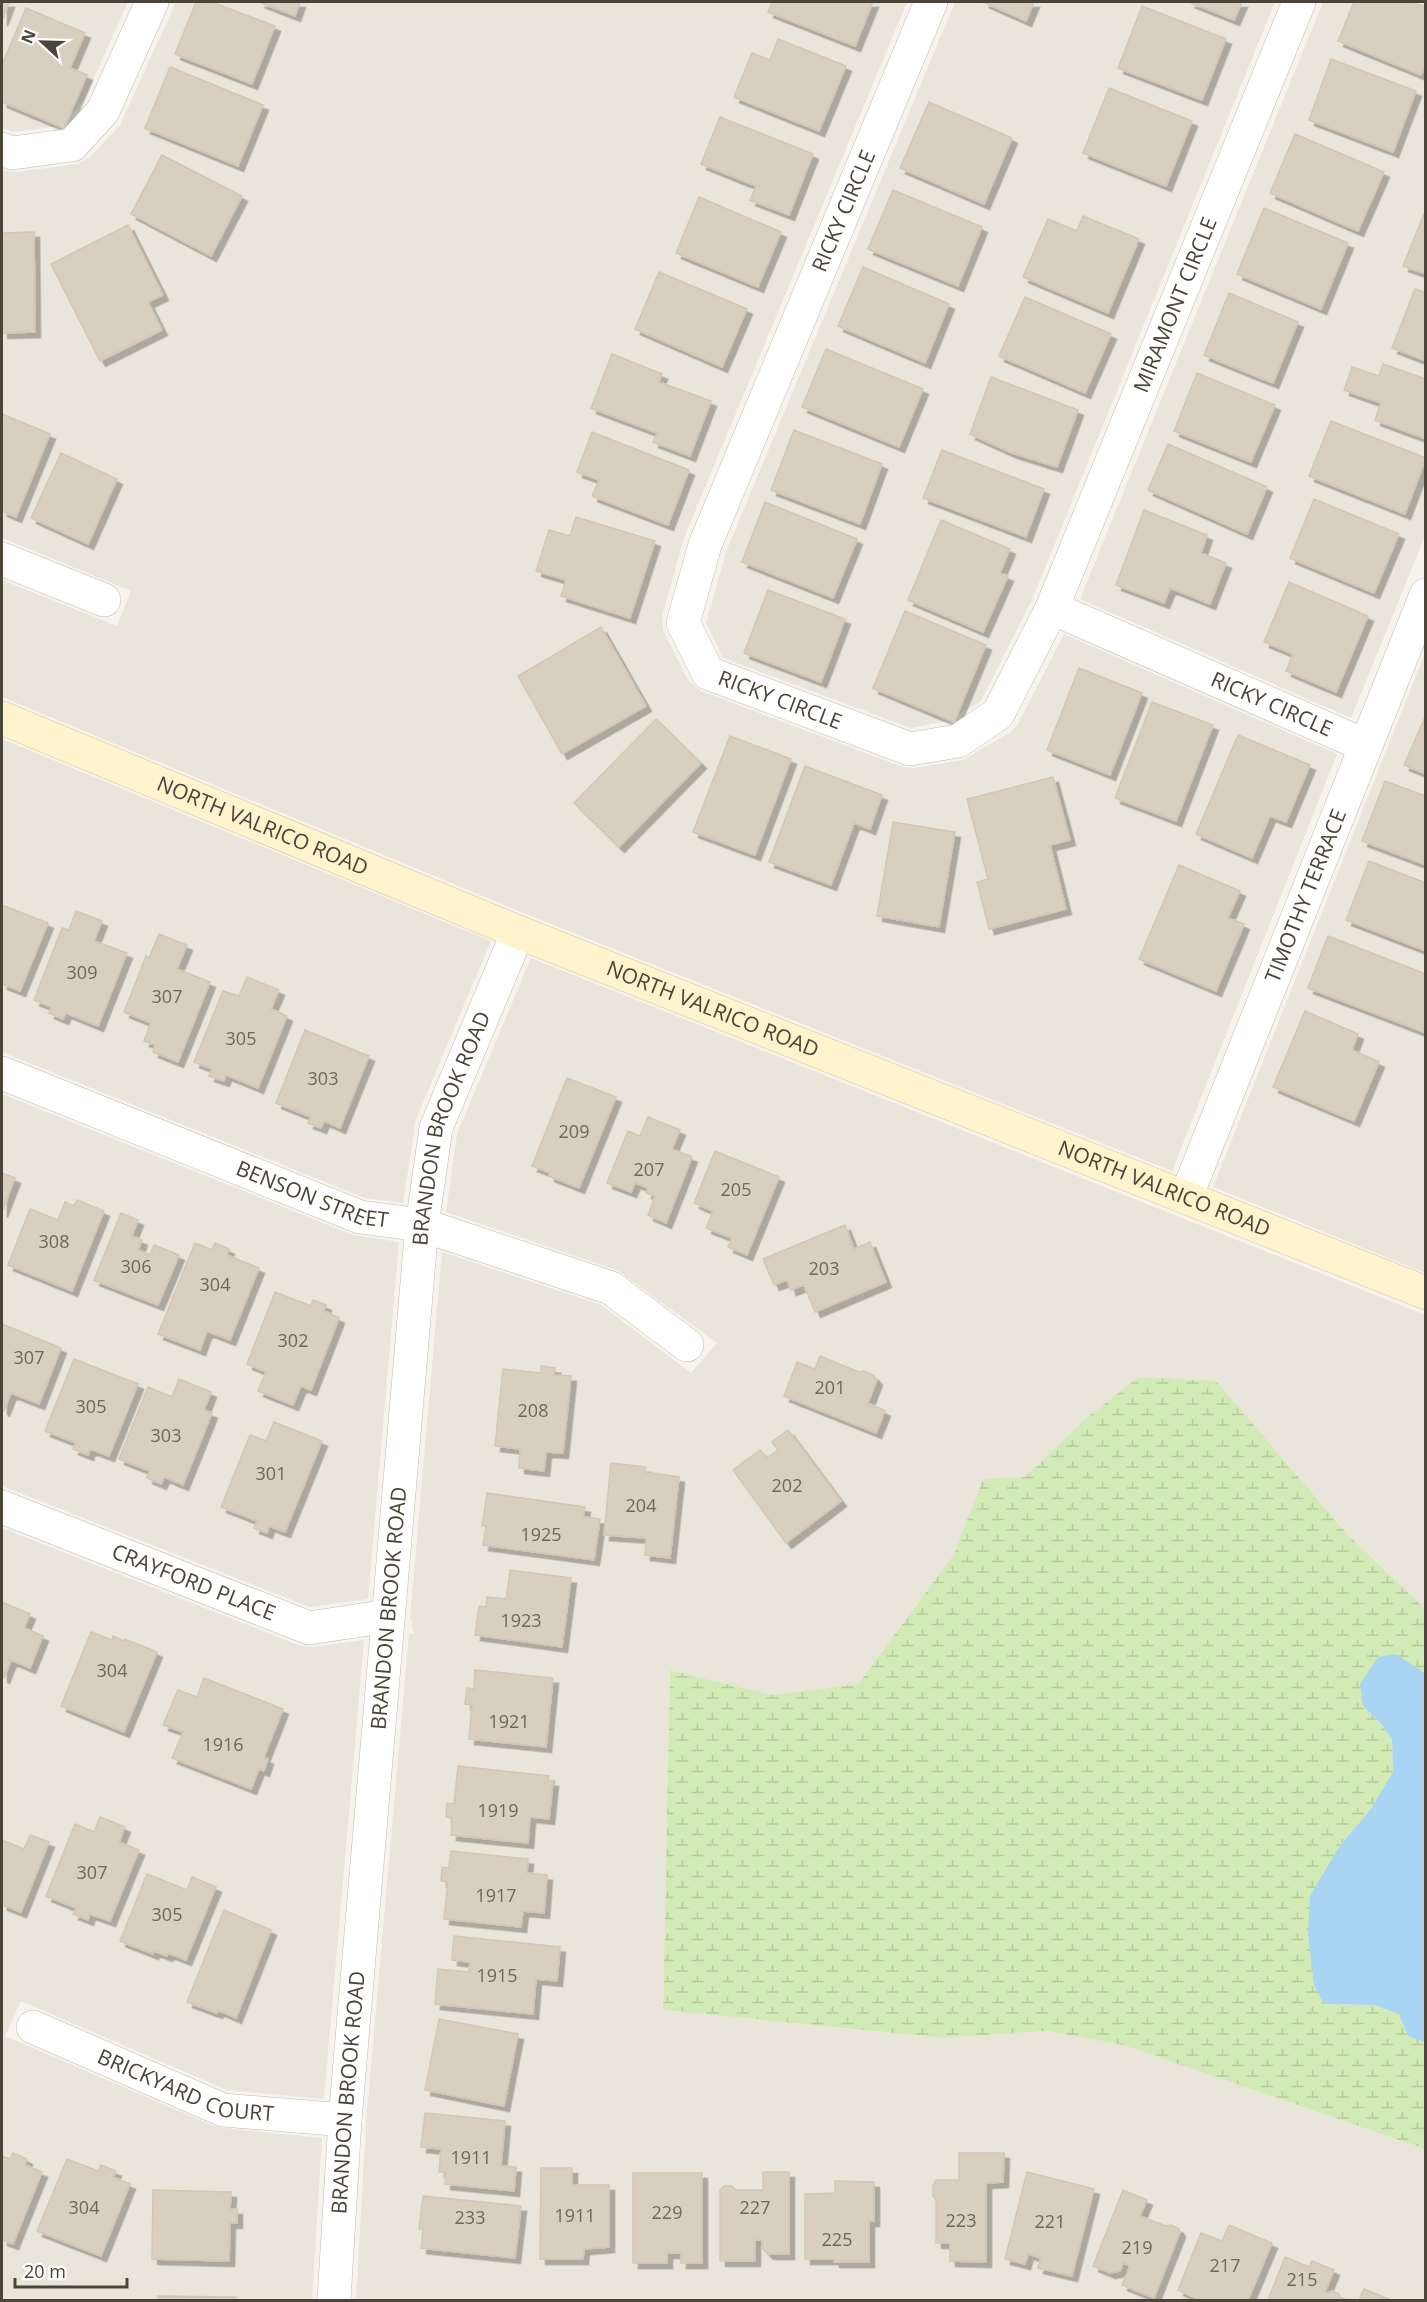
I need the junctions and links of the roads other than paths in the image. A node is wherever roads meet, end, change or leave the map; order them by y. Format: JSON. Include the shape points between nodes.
{"nodes":[{"id":1,"x":152,"y":2,"type":"edge"},
{"id":2,"x":931,"y":2,"type":"edge"},
{"id":3,"x":1299,"y":2,"type":"edge"},
{"id":4,"x":2,"y":149,"type":"edge"},
{"id":5,"x":2,"y":559,"type":"edge"},
{"id":6,"x":1425,"y":595,"type":"edge"},
{"id":7,"x":104,"y":600,"type":"dead end"},
{"id":8,"x":1052,"y":608,"type":"junction"},
{"id":9,"x":2,"y":718,"type":"edge"},
{"id":10,"x":1364,"y":745,"type":"junction"},
{"id":11,"x":518,"y":932,"type":"junction"},
{"id":12,"x":2,"y":1073,"type":"edge"},
{"id":13,"x":1186,"y":1197,"type":"junction"},
{"id":14,"x":422,"y":1225,"type":"junction"},
{"id":15,"x":1425,"y":1293,"type":"edge"},
{"id":16,"x":687,"y":1345,"type":"dead end"},
{"id":17,"x":2,"y":1507,"type":"edge"},
{"id":18,"x":388,"y":1616,"type":"junction"},
{"id":19,"x":33,"y":2027,"type":"dead end"},
{"id":20,"x":345,"y":2120,"type":"junction"},
{"id":21,"x":334,"y":2301,"type":"edge"}],
"edges":[{"from":1,"to":4,"type":"street","via":[[103,111],[72,145],[12,153]]},
{"from":2,"to":8,"type":"street","name":"RICKY CIRCLE","via":[[705,545],[683,623],[708,673],[910,749],[958,741],[998,714]]},
{"from":3,"to":8,"type":"street","name":"MIRAMONT CIRCLE"},
{"from":5,"to":7,"type":"street"},
{"from":6,"to":10,"type":"street","name":"TIMOTHY TERRACE"},
{"from":8,"to":10,"type":"street","name":"RICKY CIRCLE"},
{"from":9,"to":11,"type":"street","name":"NORTH VALRICO ROAD"},
{"from":10,"to":13,"type":"street","name":"TIMOTHY TERRACE"},
{"from":11,"to":13,"type":"street","name":"NORTH VALRICO ROAD"},
{"from":11,"to":14,"type":"street","name":"BRANDON BROOK ROAD","via":[[436,1128]]},
{"from":12,"to":14,"type":"street","name":"BENSON STREET","via":[[360,1217]]},
{"from":13,"to":15,"type":"street","name":"NORTH VALRICO ROAD"},
{"from":14,"to":16,"type":"street","name":"BENSON STREET","via":[[611,1288]]},
{"from":14,"to":18,"type":"street","name":"BRANDON BROOK ROAD"},
{"from":17,"to":18,"type":"street","name":"CRAYFORD PLACE","via":[[309,1628]]},
{"from":18,"to":20,"type":"street","name":"BRANDON BROOK ROAD"},
{"from":19,"to":20,"type":"street","name":"BRICKYARD COURT","via":[[224,2110]]},
{"from":20,"to":21,"type":"street","name":"BRANDON BROOK ROAD"}]}
